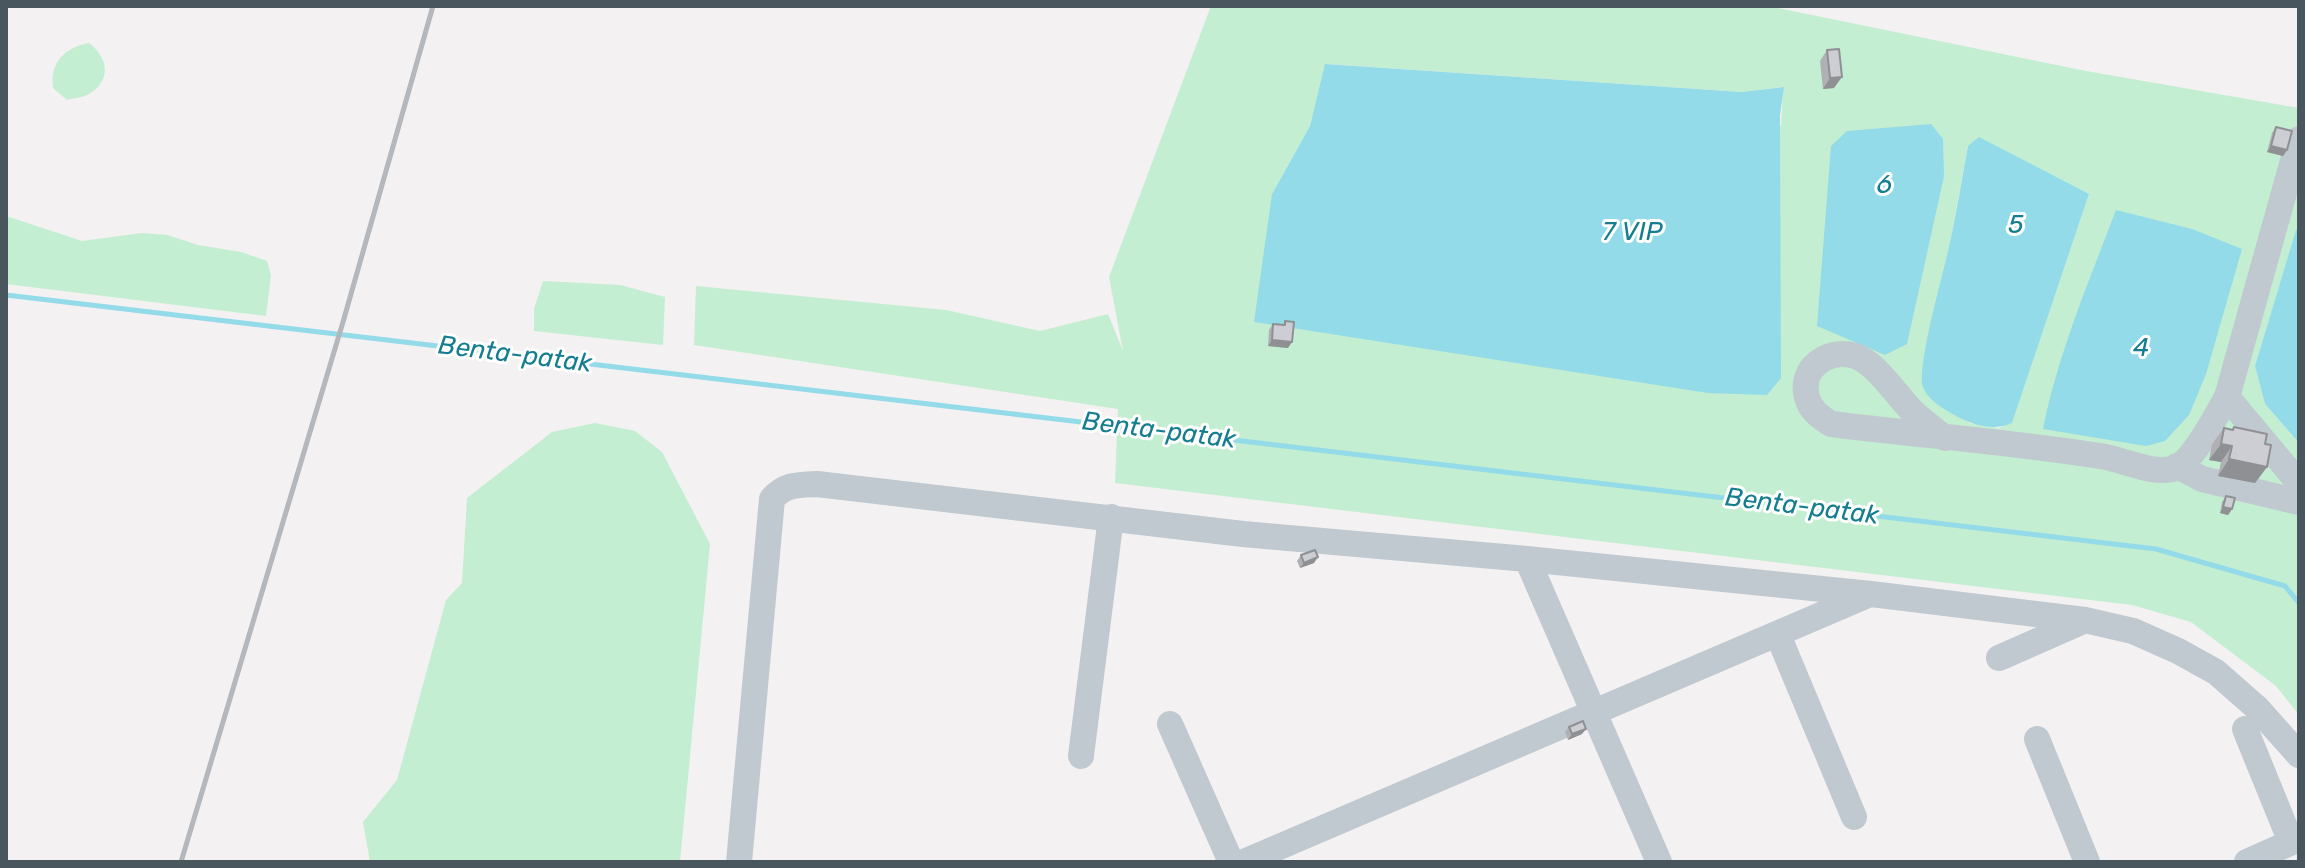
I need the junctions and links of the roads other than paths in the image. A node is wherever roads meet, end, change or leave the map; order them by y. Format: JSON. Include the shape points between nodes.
{"nodes":[{"id":1,"x":2299,"y":139,"type":"edge"},
{"id":2,"x":2227,"y":397,"type":"junction"},
{"id":3,"x":1945,"y":438,"type":"junction"},
{"id":4,"x":2177,"y":466,"type":"junction"},
{"id":5,"x":2299,"y":483,"type":"edge"},
{"id":6,"x":2299,"y":502,"type":"edge"},
{"id":7,"x":1111,"y":517,"type":"junction"},
{"id":8,"x":1527,"y":559,"type":"junction"},
{"id":9,"x":1871,"y":594,"type":"junction"},
{"id":10,"x":2085,"y":620,"type":"junction"},
{"id":11,"x":1778,"y":635,"type":"junction"},
{"id":12,"x":1999,"y":658,"type":"dead end"},
{"id":13,"x":1594,"y":713,"type":"junction"},
{"id":14,"x":1170,"y":724,"type":"dead end"},
{"id":15,"x":2245,"y":729,"type":"dead end"},
{"id":16,"x":2037,"y":739,"type":"dead end"},
{"id":17,"x":2299,"y":755,"type":"edge"},
{"id":18,"x":1081,"y":756,"type":"dead end"},
{"id":19,"x":1854,"y":817,"type":"dead end"},
{"id":20,"x":2295,"y":841,"type":"edge"},
{"id":21,"x":739,"y":862,"type":"edge"},
{"id":22,"x":1231,"y":862,"type":"edge"},
{"id":23,"x":1244,"y":862,"type":"edge"},
{"id":24,"x":1659,"y":862,"type":"edge"},
{"id":25,"x":2087,"y":862,"type":"edge"},
{"id":26,"x":2247,"y":862,"type":"edge"}],
"edges":[{"from":1,"to":2,"type":"lane"},
{"from":2,"to":4,"type":"lane","via":[[2194,450]]},
{"from":2,"to":5,"type":"lane"},
{"from":3,"to":3,"type":"lane","via":[[1831,424],[1816,415],[1806,396],[1807,378],[1816,362],[1830,355],[1864,359]]},
{"from":3,"to":4,"type":"lane","via":[[2101,456],[2154,468]]},
{"from":4,"to":6,"type":"lane","via":[[2202,479]]},
{"from":7,"to":8,"type":"lane"},
{"from":7,"to":18,"type":"lane"},
{"from":7,"to":21,"type":"lane","via":[[817,484],[780,489],[772,499]]},
{"from":8,"to":9,"type":"lane"},
{"from":8,"to":13,"type":"lane"},
{"from":9,"to":10,"type":"lane"},
{"from":9,"to":11,"type":"lane"},
{"from":10,"to":12,"type":"lane"},
{"from":10,"to":17,"type":"lane","via":[[2133,631],[2216,672]]},
{"from":11,"to":13,"type":"lane"},
{"from":11,"to":19,"type":"lane"},
{"from":13,"to":23,"type":"lane"},
{"from":13,"to":24,"type":"lane"},
{"from":14,"to":22,"type":"lane"},
{"from":15,"to":20,"type":"lane"},
{"from":16,"to":25,"type":"lane"},
{"from":20,"to":26,"type":"lane"}]}
